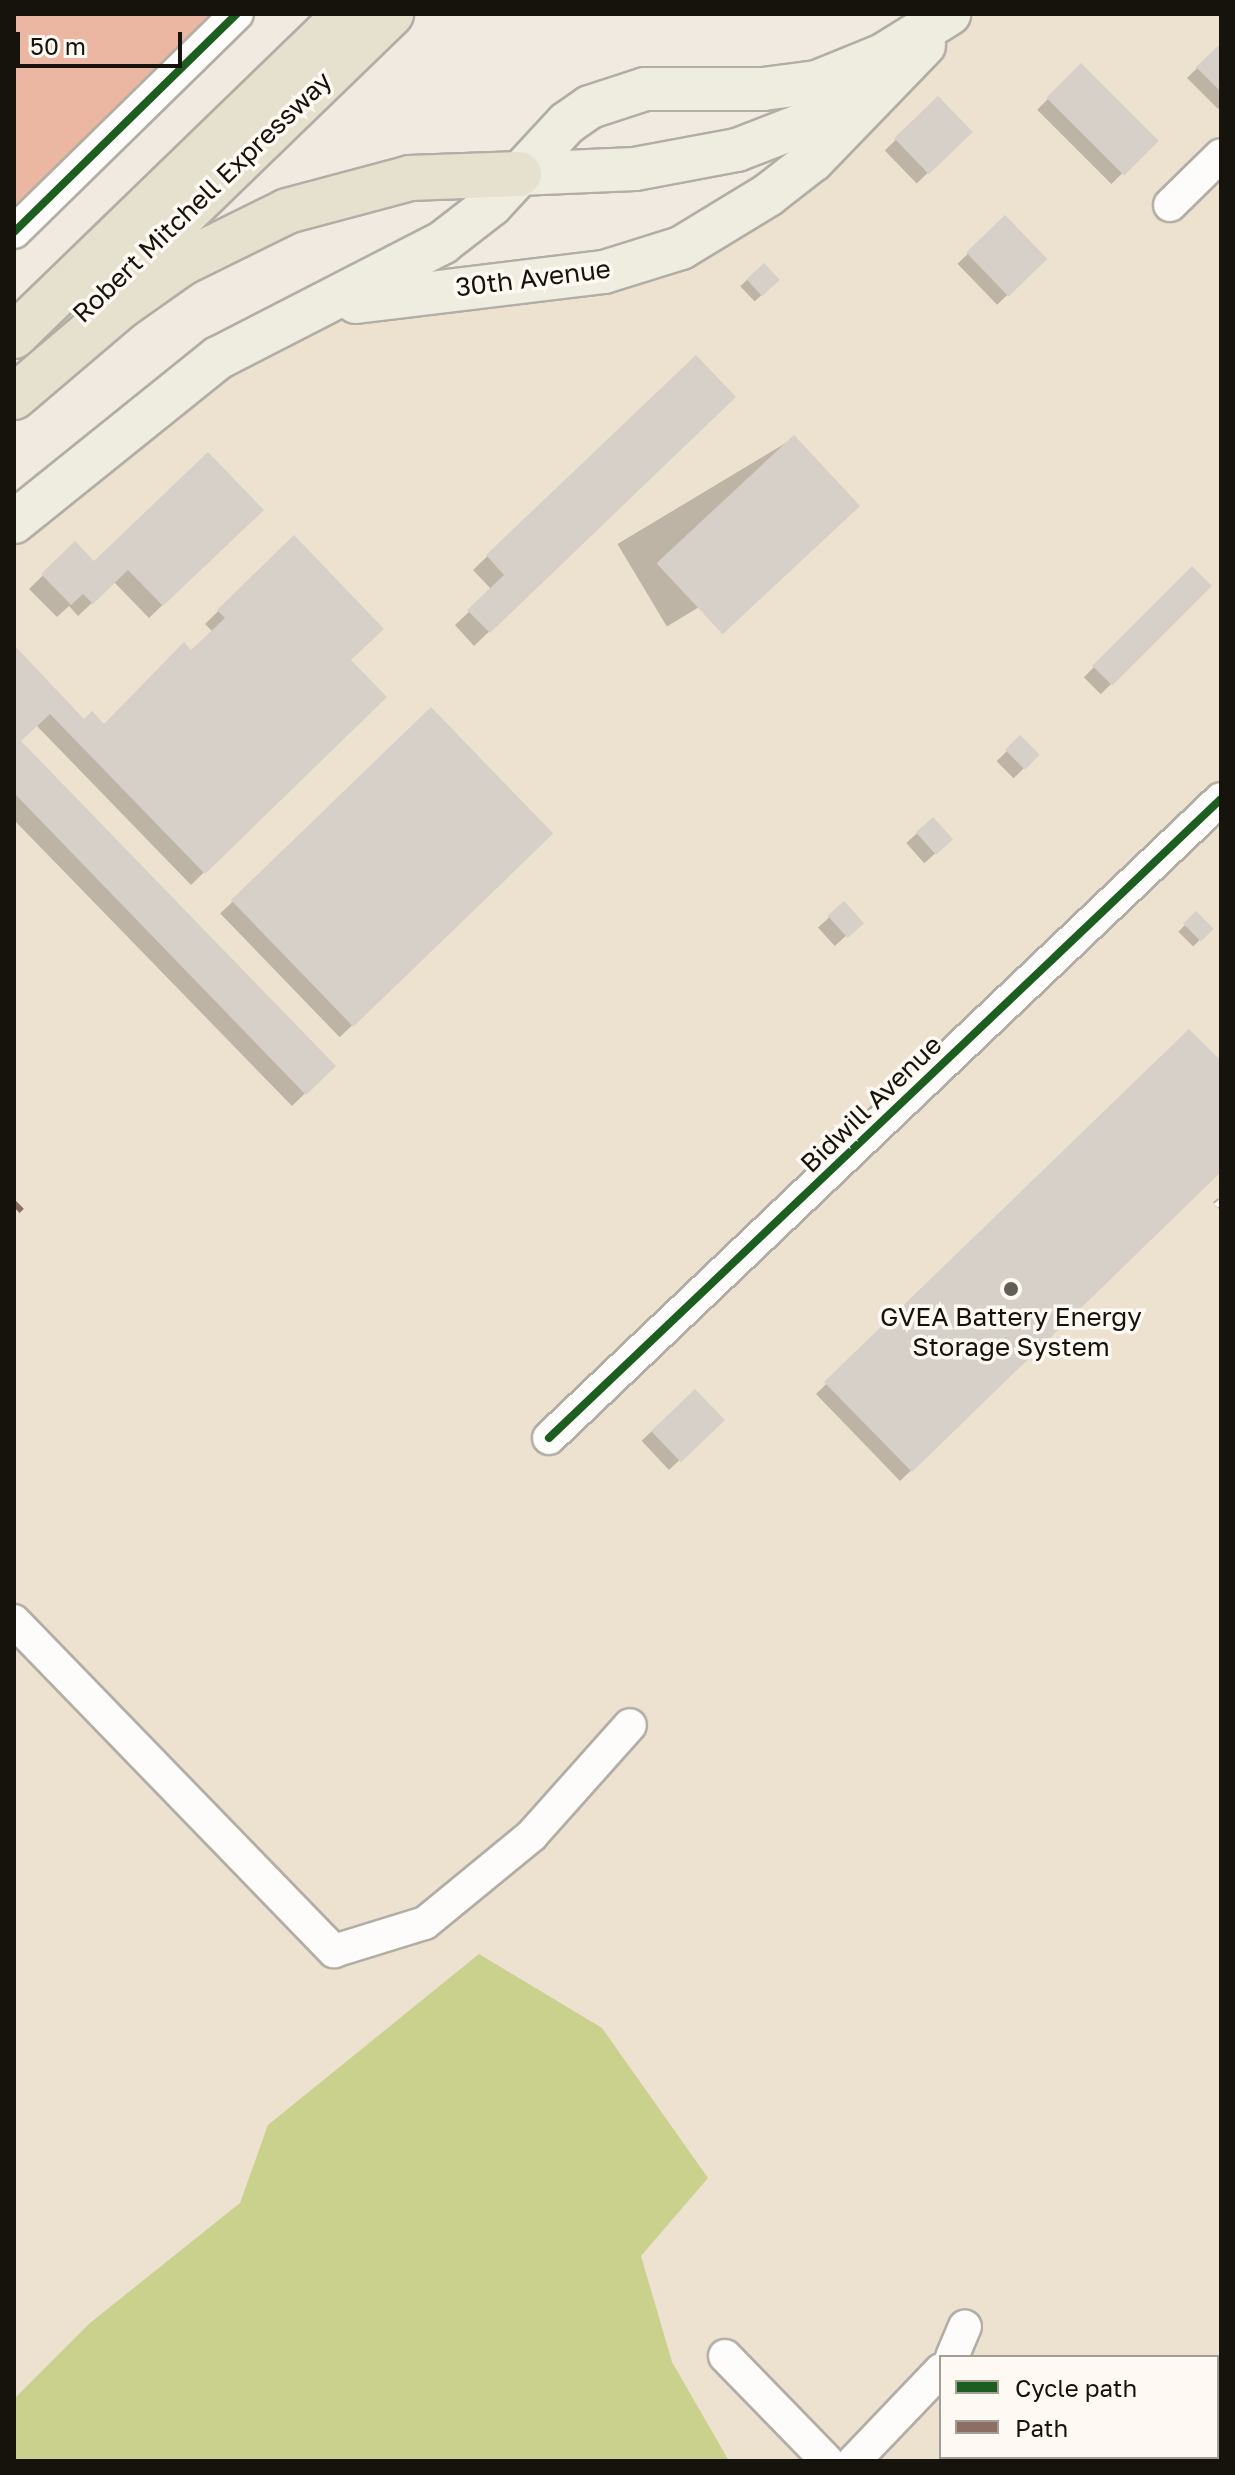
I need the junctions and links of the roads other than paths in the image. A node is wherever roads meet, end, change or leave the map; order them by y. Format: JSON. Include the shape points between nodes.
{"nodes":[{"id":1,"x":237,"y":14,"type":"edge"},
{"id":2,"x":346,"y":14,"type":"edge"},
{"id":3,"x":391,"y":14,"type":"edge"},
{"id":4,"x":951,"y":14,"type":"edge"},
{"id":5,"x":1221,"y":155,"type":"edge"},
{"id":6,"x":519,"y":174,"type":"junction"},
{"id":7,"x":1170,"y":205,"type":"dead end"},
{"id":8,"x":18,"y":219,"type":"edge"},
{"id":9,"x":312,"y":310,"type":"junction"},
{"id":10,"x":14,"y":336,"type":"edge"},
{"id":11,"x":14,"y":381,"type":"edge"},
{"id":12,"x":14,"y":397,"type":"edge"},
{"id":13,"x":14,"y":522,"type":"edge"},
{"id":14,"x":1221,"y":799,"type":"edge"},
{"id":15,"x":549,"y":1438,"type":"dead end"},
{"id":16,"x":14,"y":1621,"type":"edge"},
{"id":17,"x":630,"y":1725,"type":"dead end"},
{"id":18,"x":965,"y":2327,"type":"dead end"},
{"id":19,"x":953,"y":2355,"type":"edge"},
{"id":20,"x":725,"y":2356,"type":"dead end"},
{"id":21,"x":939,"y":2372,"type":"edge"},
{"id":22,"x":827,"y":2461,"type":"edge"},
{"id":23,"x":854,"y":2461,"type":"edge"}],
"edges":[{"from":1,"to":8,"type":"street"},
{"from":2,"to":10,"type":"highway","name":"Robert Mitchell Expressway"},
{"from":3,"to":11,"type":"highway","name":"Robert Mitchell Expressway"},
{"from":4,"to":6,"type":"main road","via":[[854,97],[781,135],[687,162]]},
{"from":4,"to":6,"type":"main road","name":"30th Avenue","via":[[883,55],[817,82],[763,89],[645,89],[616,96],[567,123]]},
{"from":4,"to":9,"type":"main road","name":"30th Avenue","via":[[813,160],[768,195],[681,248],[604,272],[418,292]]},
{"from":5,"to":7,"type":"street"},
{"from":6,"to":9,"type":"main road","name":"30th Avenue","via":[[442,243]]},
{"from":6,"to":12,"type":"highway","via":[[410,178],[347,191],[244,230],[182,263],[121,306]]},
{"from":9,"to":13,"type":"main road","name":"30th Avenue","via":[[190,377]]},
{"from":14,"to":15,"type":"street","name":"Bidwill Avenue"},
{"from":16,"to":17,"type":"street","via":[[334,1951],[425,1923],[532,1835]]},
{"from":18,"to":19,"type":"street"},
{"from":20,"to":22,"type":"street"},
{"from":21,"to":23,"type":"street"}]}
